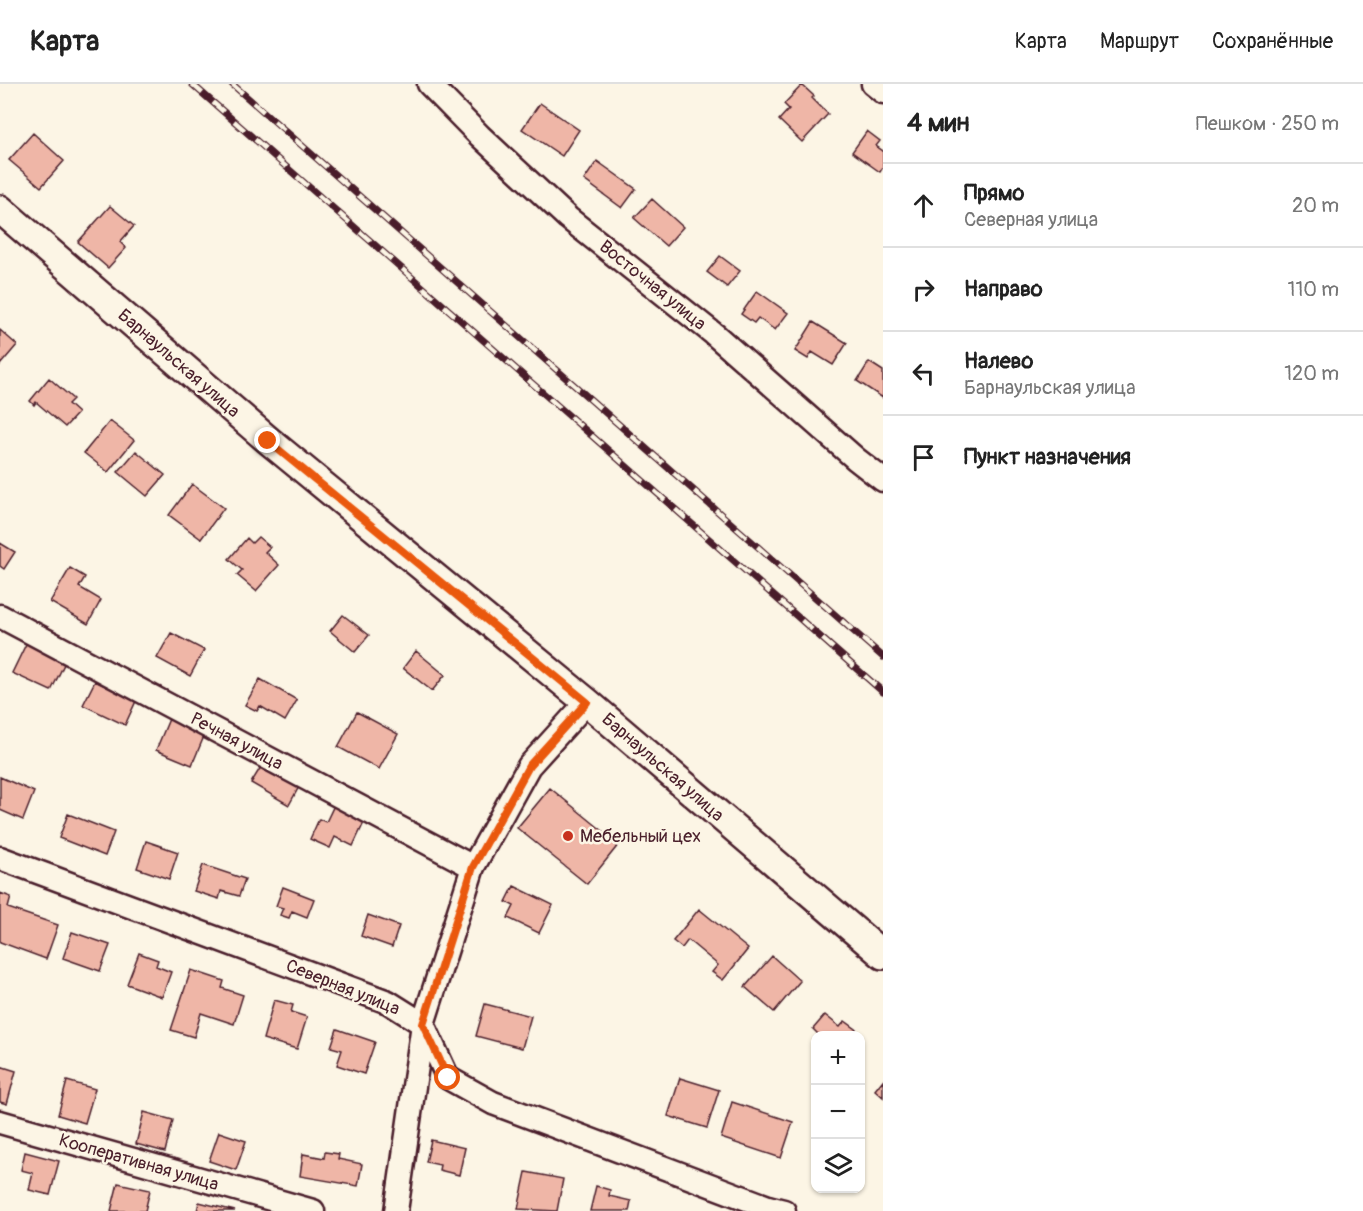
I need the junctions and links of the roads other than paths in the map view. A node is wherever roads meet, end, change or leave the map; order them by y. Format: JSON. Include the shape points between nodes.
{"nodes":[{"id":1,"x":429,"y":84,"type":"edge"},
{"id":2,"x":873,"y":84,"type":"edge"},
{"id":3,"x":883,"y":92,"type":"edge"},
{"id":4,"x":0,"y":209,"type":"edge"},
{"id":5,"x":883,"y":480,"type":"edge"},
{"id":6,"x":0,"y":616,"type":"edge"},
{"id":7,"x":587,"y":702,"type":"junction"},
{"id":8,"x":0,"y":858,"type":"edge"},
{"id":9,"x":473,"y":867,"type":"junction"},
{"id":10,"x":883,"y":956,"type":"edge"},
{"id":11,"x":423,"y":1024,"type":"junction"},
{"id":12,"x":0,"y":1122,"type":"edge"},
{"id":13,"x":313,"y":1211,"type":"edge"},
{"id":14,"x":396,"y":1211,"type":"edge"},
{"id":15,"x":784,"y":1211,"type":"edge"}],
"edges":[{"from":1,"to":5,"type":"street","name":"Восточная улица","via":[[568,218],[714,334]]},
{"from":2,"to":3,"type":"street"},
{"from":4,"to":7,"type":"street","name":"Барнаульская улица","via":[[268,441]]},
{"from":6,"to":9,"type":"street","name":"Речная улица"},
{"from":7,"to":9,"type":"street","via":[[529,766]]},
{"from":7,"to":10,"type":"street","name":"Барнаульская улица"},
{"from":8,"to":11,"type":"street","name":"Северная улица","via":[[388,1002]]},
{"from":9,"to":11,"type":"street"},
{"from":11,"to":14,"type":"street"},
{"from":11,"to":15,"type":"street","via":[[448,1078],[493,1103]]},
{"from":12,"to":13,"type":"street","name":"Кооперативная улица"}]}
